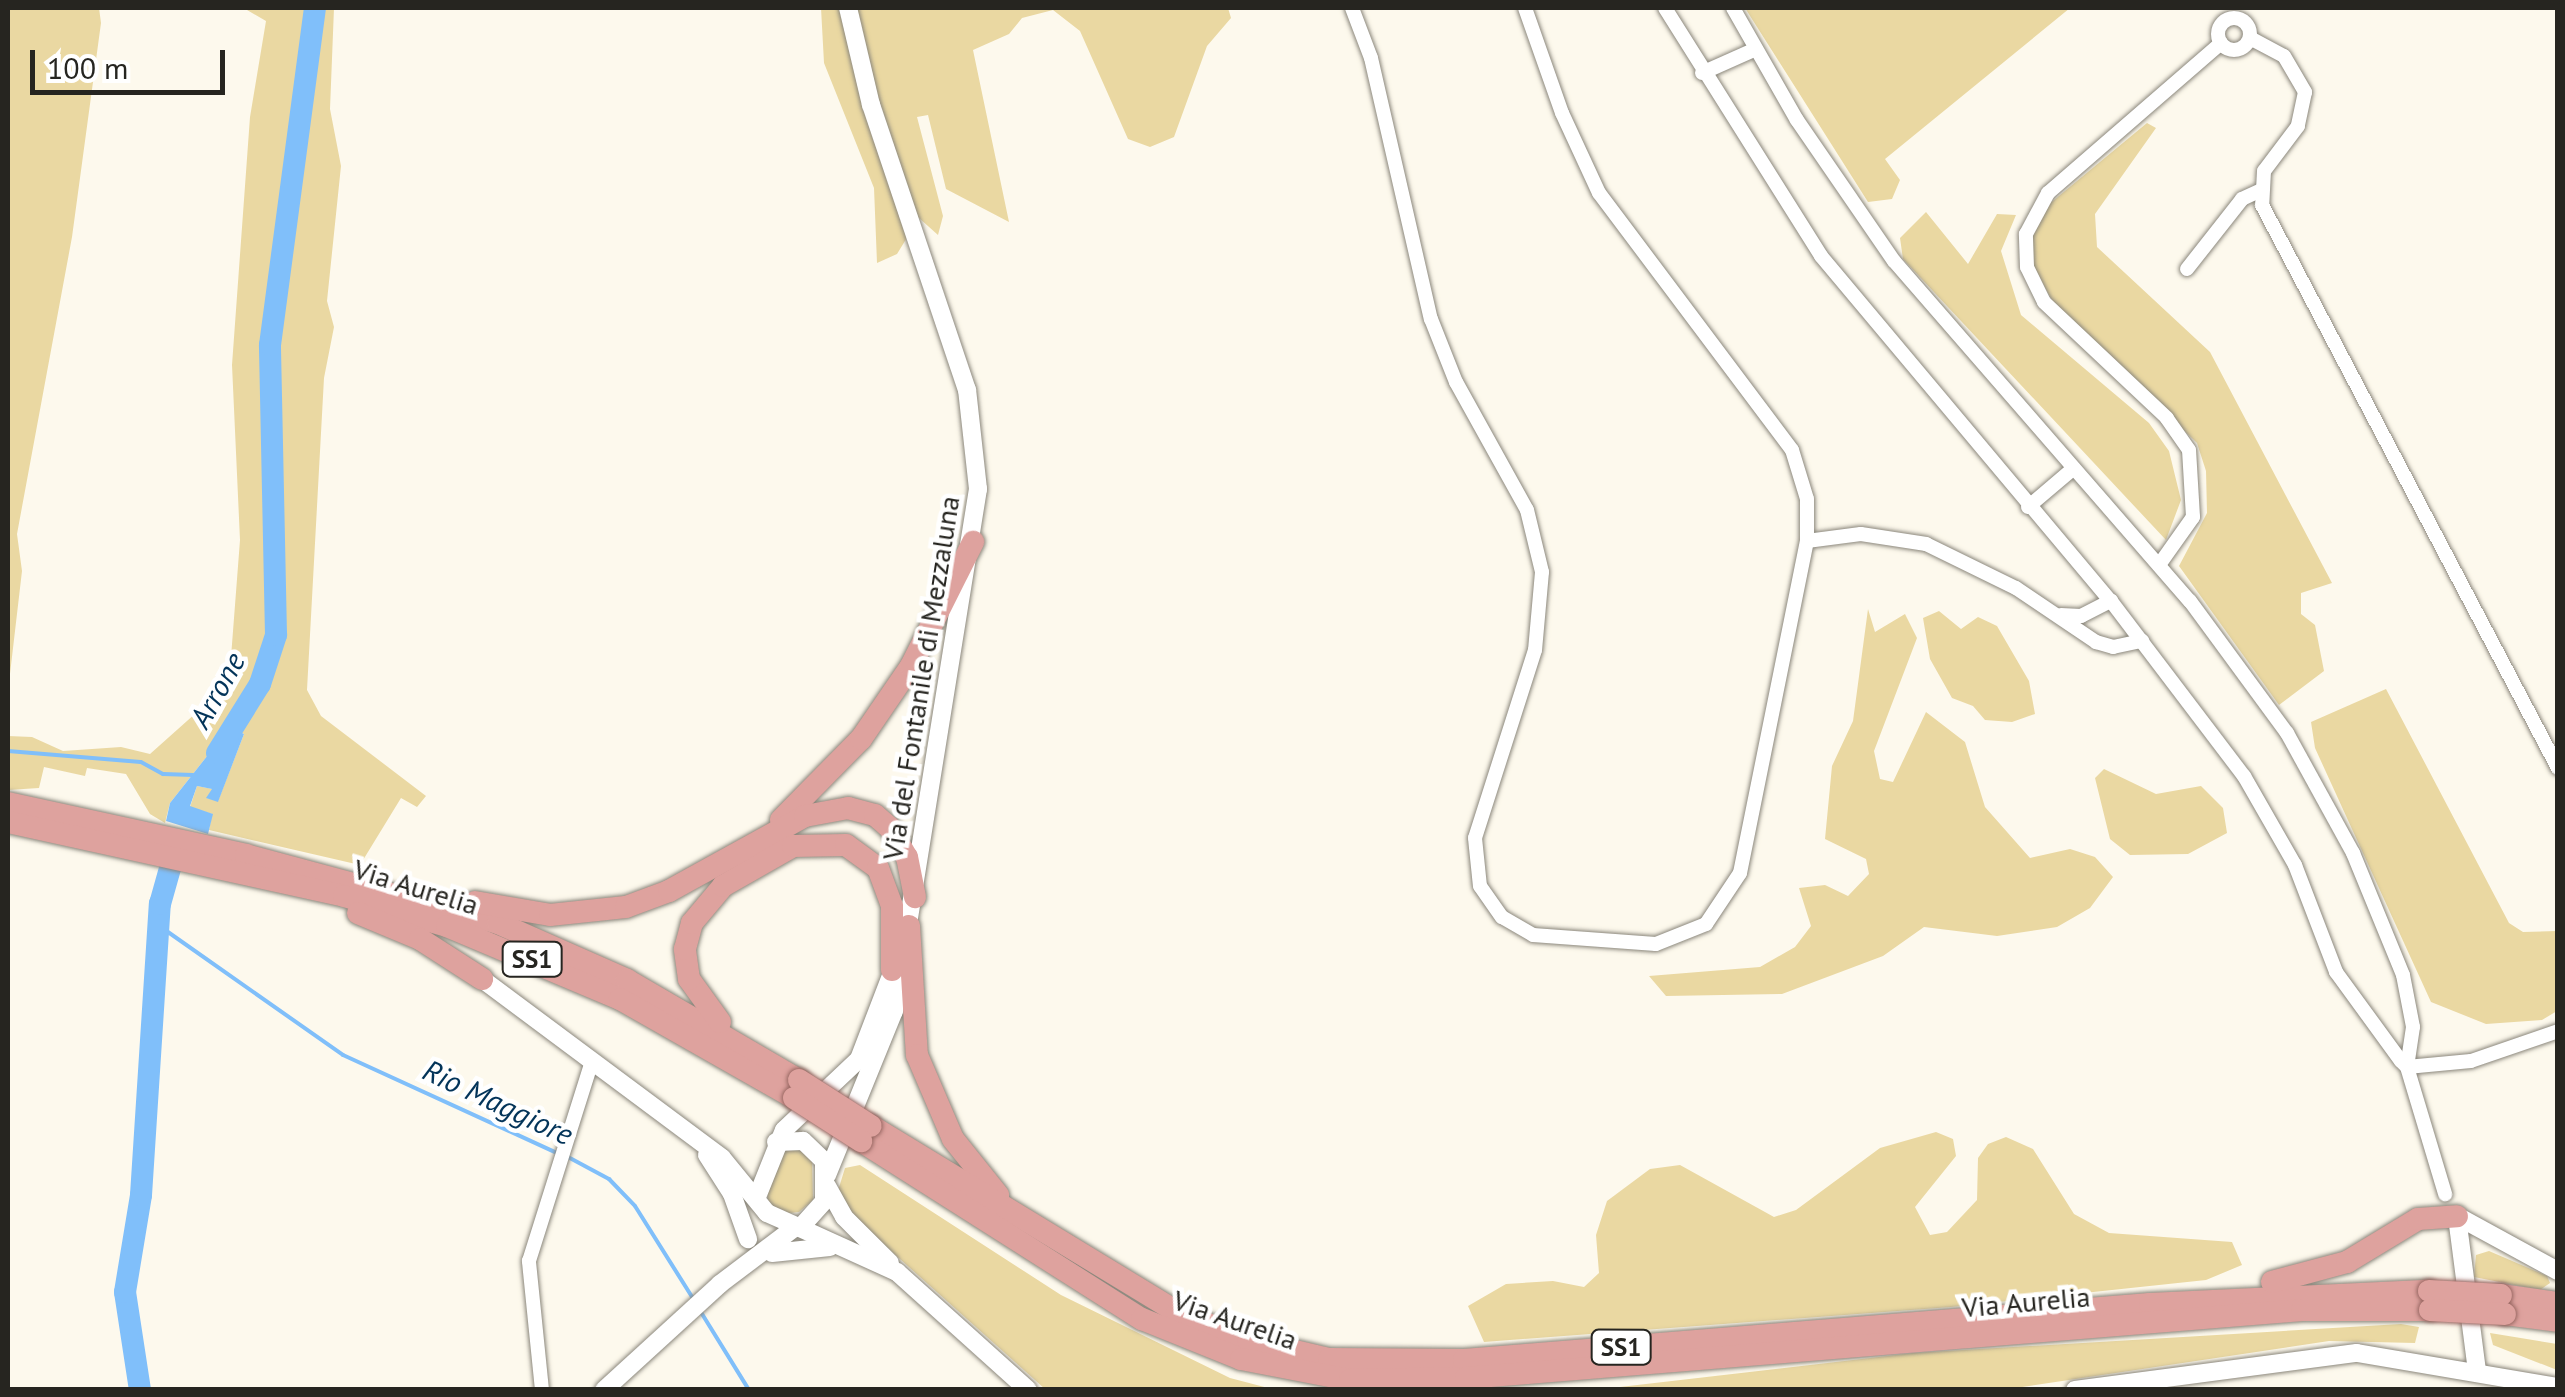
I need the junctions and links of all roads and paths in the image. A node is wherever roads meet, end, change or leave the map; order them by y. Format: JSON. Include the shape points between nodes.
{"nodes":[{"id":1,"x":848,"y":8,"type":"edge"},
{"id":2,"x":1352,"y":8,"type":"edge"},
{"id":3,"x":1525,"y":8,"type":"edge"},
{"id":4,"x":1665,"y":8,"type":"edge"},
{"id":5,"x":1734,"y":8,"type":"edge"},
{"id":6,"x":2250,"y":38,"type":"junction"},
{"id":7,"x":2221,"y":43,"type":"junction"},
{"id":8,"x":1756,"y":48,"type":"junction"},
{"id":9,"x":1702,"y":73,"type":"junction"},
{"id":10,"x":2259,"y":191,"type":"junction"},
{"id":11,"x":2187,"y":270,"type":"dead end"},
{"id":12,"x":2074,"y":468,"type":"junction"},
{"id":13,"x":2028,"y":507,"type":"junction"},
{"id":14,"x":1807,"y":541,"type":"junction"},
{"id":15,"x":973,"y":542,"type":"junction"},
{"id":16,"x":2159,"y":565,"type":"junction"},
{"id":17,"x":2112,"y":601,"type":"junction"},
{"id":18,"x":2058,"y":614,"type":"junction"},
{"id":19,"x":2142,"y":641,"type":"junction"},
{"id":20,"x":2558,"y":768,"type":"edge"},
{"id":21,"x":8,"y":803,"type":"edge"},
{"id":22,"x":8,"y":822,"type":"edge"},
{"id":23,"x":767,"y":836,"type":"junction"},
{"id":24,"x":149,"y":843,"type":"junction"},
{"id":25,"x":204,"y":855,"type":"junction"},
{"id":26,"x":247,"y":876,"type":"junction"},
{"id":27,"x":332,"y":876,"type":"junction"},
{"id":28,"x":915,"y":897,"type":"junction"},
{"id":29,"x":909,"y":926,"type":"junction"},
{"id":30,"x":898,"y":962,"type":"junction"},
{"id":31,"x":482,"y":980,"type":"joint"},
{"id":32,"x":2558,"y":1031,"type":"edge"},
{"id":33,"x":592,"y":1061,"type":"junction"},
{"id":34,"x":2407,"y":1067,"type":"junction"},
{"id":35,"x":791,"y":1082,"type":"junction"},
{"id":36,"x":866,"y":1134,"type":"junction"},
{"id":37,"x":696,"y":1140,"type":"junction"},
{"id":38,"x":776,"y":1142,"type":"junction"},
{"id":39,"x":827,"y":1180,"type":"junction"},
{"id":40,"x":2445,"y":1194,"type":"dead end"},
{"id":41,"x":758,"y":1200,"type":"junction"},
{"id":42,"x":2458,"y":1216,"type":"junction"},
{"id":43,"x":797,"y":1228,"type":"junction"},
{"id":44,"x":748,"y":1239,"type":"junction"},
{"id":45,"x":1071,"y":1252,"type":"junction"},
{"id":46,"x":859,"y":1254,"type":"junction"},
{"id":47,"x":762,"y":1256,"type":"junction"},
{"id":48,"x":2558,"y":1271,"type":"edge"},
{"id":49,"x":896,"y":1272,"type":"junction"},
{"id":50,"x":718,"y":1286,"type":"junction"},
{"id":51,"x":2430,"y":1300,"type":"junction"},
{"id":52,"x":2558,"y":1303,"type":"edge"},
{"id":53,"x":2503,"y":1304,"type":"junction"},
{"id":54,"x":2022,"y":1314,"type":"junction"},
{"id":55,"x":2558,"y":1320,"type":"edge"},
{"id":56,"x":2477,"y":1371,"type":"junction"},
{"id":57,"x":2558,"y":1386,"type":"edge"},
{"id":58,"x":544,"y":1387,"type":"edge"},
{"id":59,"x":604,"y":1390,"type":"edge"},
{"id":60,"x":1028,"y":1390,"type":"edge"},
{"id":61,"x":2076,"y":1390,"type":"edge"}],
"edges":[{"from":1,"to":15,"type":"street","name":"Via del Fontanile di Mezzaluna","via":[[871,105],[970,401],[978,476]]},
{"from":2,"to":14,"type":"street","via":[[1371,58],[1435,331],[1524,503],[1540,562],[1538,637],[1474,845],[1480,886],[1509,922],[1552,940],[1649,944],[1695,931],[1721,910],[1742,866]]},
{"from":3,"to":14,"type":"street","via":[[1599,193],[1799,461]]},
{"from":4,"to":9,"type":"street"},
{"from":5,"to":8,"type":"street"},
{"from":6,"to":7,"type":"street","via":[[2235,50]]},
{"from":6,"to":7,"type":"street","via":[[2245,22],[2230,19],[2219,29]]},
{"from":6,"to":10,"type":"street","via":[[2291,63],[2306,99],[2298,126],[2264,172]]},
{"from":7,"to":16,"type":"street","via":[[2048,194],[2033,213],[2025,244],[2027,267],[2044,302],[2167,418],[2189,450],[2193,517]]},
{"from":8,"to":9,"type":"street"},
{"from":8,"to":12,"type":"street","via":[[1878,240]]},
{"from":9,"to":13,"type":"street","via":[[1821,256]]},
{"from":10,"to":11,"type":"street","via":[[2242,199]]},
{"from":10,"to":20,"type":"street"},
{"from":12,"to":13,"type":"street"},
{"from":12,"to":16,"type":"street"},
{"from":13,"to":17,"type":"street"},
{"from":14,"to":18,"type":"street","via":[[1861,534],[1926,544]]},
{"from":15,"to":23,"type":"highway","via":[[911,666],[861,739]]},
{"from":15,"to":28,"type":"street","name":"Via del Fontanile di Mezzaluna"},
{"from":16,"to":34,"type":"street","via":[[2268,703],[2353,853],[2408,994],[2414,1027]]},
{"from":17,"to":18,"type":"street","via":[[2081,616]]},
{"from":17,"to":19,"type":"street"},
{"from":18,"to":19,"type":"street","via":[[2106,646]]},
{"from":19,"to":34,"type":"street","via":[[2263,805],[2336,972]]},
{"from":21,"to":24,"type":"highway","name":"Via Aurelia","number":"SS1"},
{"from":22,"to":24,"type":"highway","name":"Via Aurelia","number":"SS1"},
{"from":23,"to":27,"type":"highway","via":[[660,895],[592,913],[537,914]]},
{"from":23,"to":28,"type":"highway","via":[[825,809],[866,811],[902,846]]},
{"from":24,"to":25,"type":"highway","name":"Via Aurelia","number":"SS1"},
{"from":25,"to":26,"type":"highway","name":"Via Aurelia","number":"SS1"},
{"from":25,"to":27,"type":"highway","name":"Via Aurelia","number":"SS1"},
{"from":26,"to":31,"type":"highway","via":[[265,888],[387,924]]},
{"from":26,"to":35,"type":"highway","name":"Via Aurelia","number":"SS1","via":[[400,911],[509,949]]},
{"from":27,"to":35,"type":"highway","name":"Via Aurelia","number":"SS1","via":[[461,910],[566,950]]},
{"from":28,"to":29,"type":"street","name":"Via del Fontanile di Mezzaluna"},
{"from":29,"to":30,"type":"street","name":"Via del Fontanile di Mezzaluna"},
{"from":29,"to":45,"type":"highway","via":[[914,1044],[953,1139],[992,1190]]},
{"from":30,"to":35,"type":"highway","via":[[889,889],[878,868],[855,849],[822,842],[793,846],[713,894],[686,940],[692,988],[708,1012],[778,1058]]},
{"from":30,"to":38,"type":"street","name":"Via del Fontanile di Mezzaluna","via":[[853,1068]]},
{"from":30,"to":39,"type":"street","name":"Via del Fontanile di Mezzaluna","via":[[880,1057]]},
{"from":31,"to":33,"type":"street"},
{"from":32,"to":34,"type":"street","via":[[2486,1058]]},
{"from":33,"to":37,"type":"street"},
{"from":33,"to":58,"type":"street","via":[[529,1268]]},
{"from":34,"to":40,"type":"street"},
{"from":35,"to":36,"type":"highway","name":"Via Aurelia","number":"SS1","bridge":true},
{"from":36,"to":45,"type":"highway","name":"Via Aurelia","number":"SS1"},
{"from":36,"to":51,"type":"highway","name":"Via Aurelia","number":"SS1","via":[[1142,1319],[1241,1359],[1350,1380],[1466,1378]]},
{"from":37,"to":41,"type":"street"},
{"from":37,"to":44,"type":"street","via":[[730,1189]]},
{"from":38,"to":39,"type":"street","via":[[812,1145]]},
{"from":38,"to":41,"type":"street"},
{"from":39,"to":43,"type":"street","via":[[819,1211]]},
{"from":39,"to":49,"type":"street","via":[[844,1217]]},
{"from":41,"to":43,"type":"street"},
{"from":41,"to":44,"type":"street"},
{"from":42,"to":48,"type":"street"},
{"from":42,"to":54,"type":"highway","via":[[2418,1219],[2354,1259],[2298,1277]]},
{"from":42,"to":56,"type":"street"},
{"from":43,"to":46,"type":"street"},
{"from":43,"to":47,"type":"street"},
{"from":44,"to":50,"type":"street"},
{"from":45,"to":54,"type":"highway","name":"Via Aurelia","number":"SS1","via":[[1227,1333],[1358,1361],[1464,1360]]},
{"from":46,"to":47,"type":"street","via":[[815,1246]]},
{"from":46,"to":49,"type":"street"},
{"from":47,"to":50,"type":"street"},
{"from":49,"to":60,"type":"street"},
{"from":50,"to":59,"type":"street"},
{"from":51,"to":53,"type":"highway","name":"Via Aurelia","number":"SS1","bridge":true},
{"from":51,"to":54,"type":"highway","name":"Via Aurelia","number":"SS1","via":[[2292,1294]]},
{"from":52,"to":53,"type":"highway","name":"Via Aurelia","number":"SS1"},
{"from":53,"to":55,"type":"highway","name":"Via Aurelia","number":"SS1"},
{"from":56,"to":57,"type":"street"},
{"from":56,"to":61,"type":"street","via":[[2330,1354]]}]}
